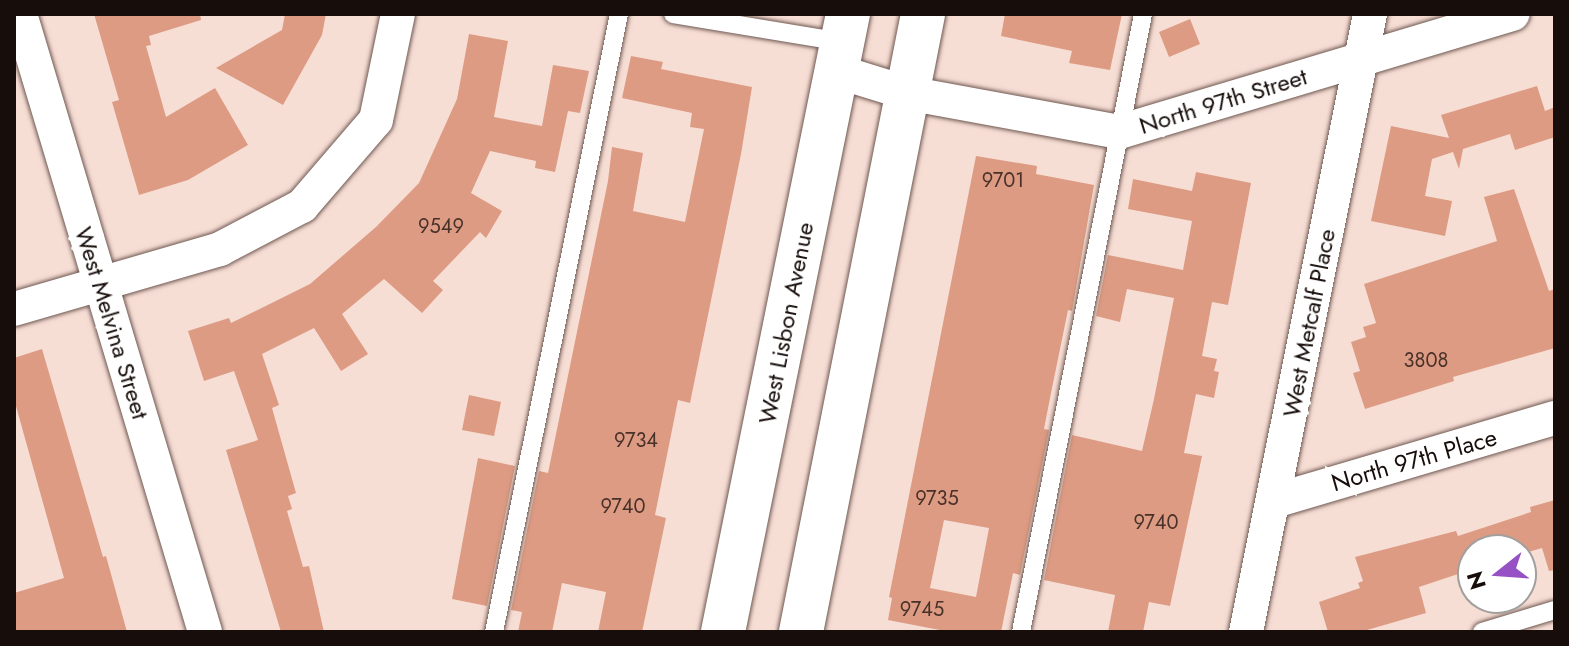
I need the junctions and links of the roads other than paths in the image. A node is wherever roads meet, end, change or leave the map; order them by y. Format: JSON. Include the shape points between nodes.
{"nodes":[{"id":1,"x":20,"y":14,"type":"edge"},
{"id":2,"x":398,"y":14,"type":"edge"},
{"id":3,"x":619,"y":14,"type":"edge"},
{"id":4,"x":673,"y":14,"type":"edge"},
{"id":5,"x":923,"y":14,"type":"edge"},
{"id":6,"x":1143,"y":14,"type":"edge"},
{"id":7,"x":1370,"y":14,"type":"edge"},
{"id":8,"x":1513,"y":14,"type":"edge"},
{"id":9,"x":842,"y":42,"type":"edge"},
{"id":10,"x":1361,"y":60,"type":"junction"},
{"id":11,"x":907,"y":93,"type":"junction"},
{"id":12,"x":1119,"y":132,"type":"junction"},
{"id":13,"x":99,"y":283,"type":"junction"},
{"id":14,"x":14,"y":309,"type":"edge"},
{"id":15,"x":1555,"y":418,"type":"edge"},
{"id":16,"x":1274,"y":501,"type":"junction"},
{"id":17,"x":1555,"y":610,"type":"edge"},
{"id":18,"x":205,"y":632,"type":"edge"},
{"id":19,"x":494,"y":632,"type":"edge"},
{"id":20,"x":723,"y":632,"type":"edge"},
{"id":21,"x":801,"y":632,"type":"edge"},
{"id":22,"x":1021,"y":632,"type":"edge"},
{"id":23,"x":1246,"y":632,"type":"edge"},
{"id":24,"x":1482,"y":632,"type":"edge"}],
"edges":[{"from":1,"to":13,"type":"street","name":"West Melvina Street"},
{"from":2,"to":13,"type":"street","via":[[376,120],[302,206],[220,249]]},
{"from":3,"to":19,"type":"lane"},
{"from":4,"to":9,"type":"lane"},
{"from":5,"to":11,"type":"main road"},
{"from":6,"to":12,"type":"lane"},
{"from":7,"to":10,"type":"street","name":"West Metcalf Place"},
{"from":8,"to":10,"type":"street","name":"North 97th Street"},
{"from":9,"to":11,"type":"street","name":"North 97th Street"},
{"from":9,"to":20,"type":"main road","name":"West Lisbon Avenue"},
{"from":10,"to":12,"type":"street","name":"North 97th Street"},
{"from":10,"to":16,"type":"street","name":"West Metcalf Place"},
{"from":11,"to":12,"type":"street","name":"North 97th Street"},
{"from":11,"to":21,"type":"main road"},
{"from":12,"to":22,"type":"lane"},
{"from":13,"to":14,"type":"street"},
{"from":13,"to":18,"type":"street","name":"West Melvina Street"},
{"from":15,"to":16,"type":"street","name":"North 97th Place"},
{"from":16,"to":23,"type":"street","name":"West Metcalf Place"},
{"from":17,"to":24,"type":"lane"}]}
